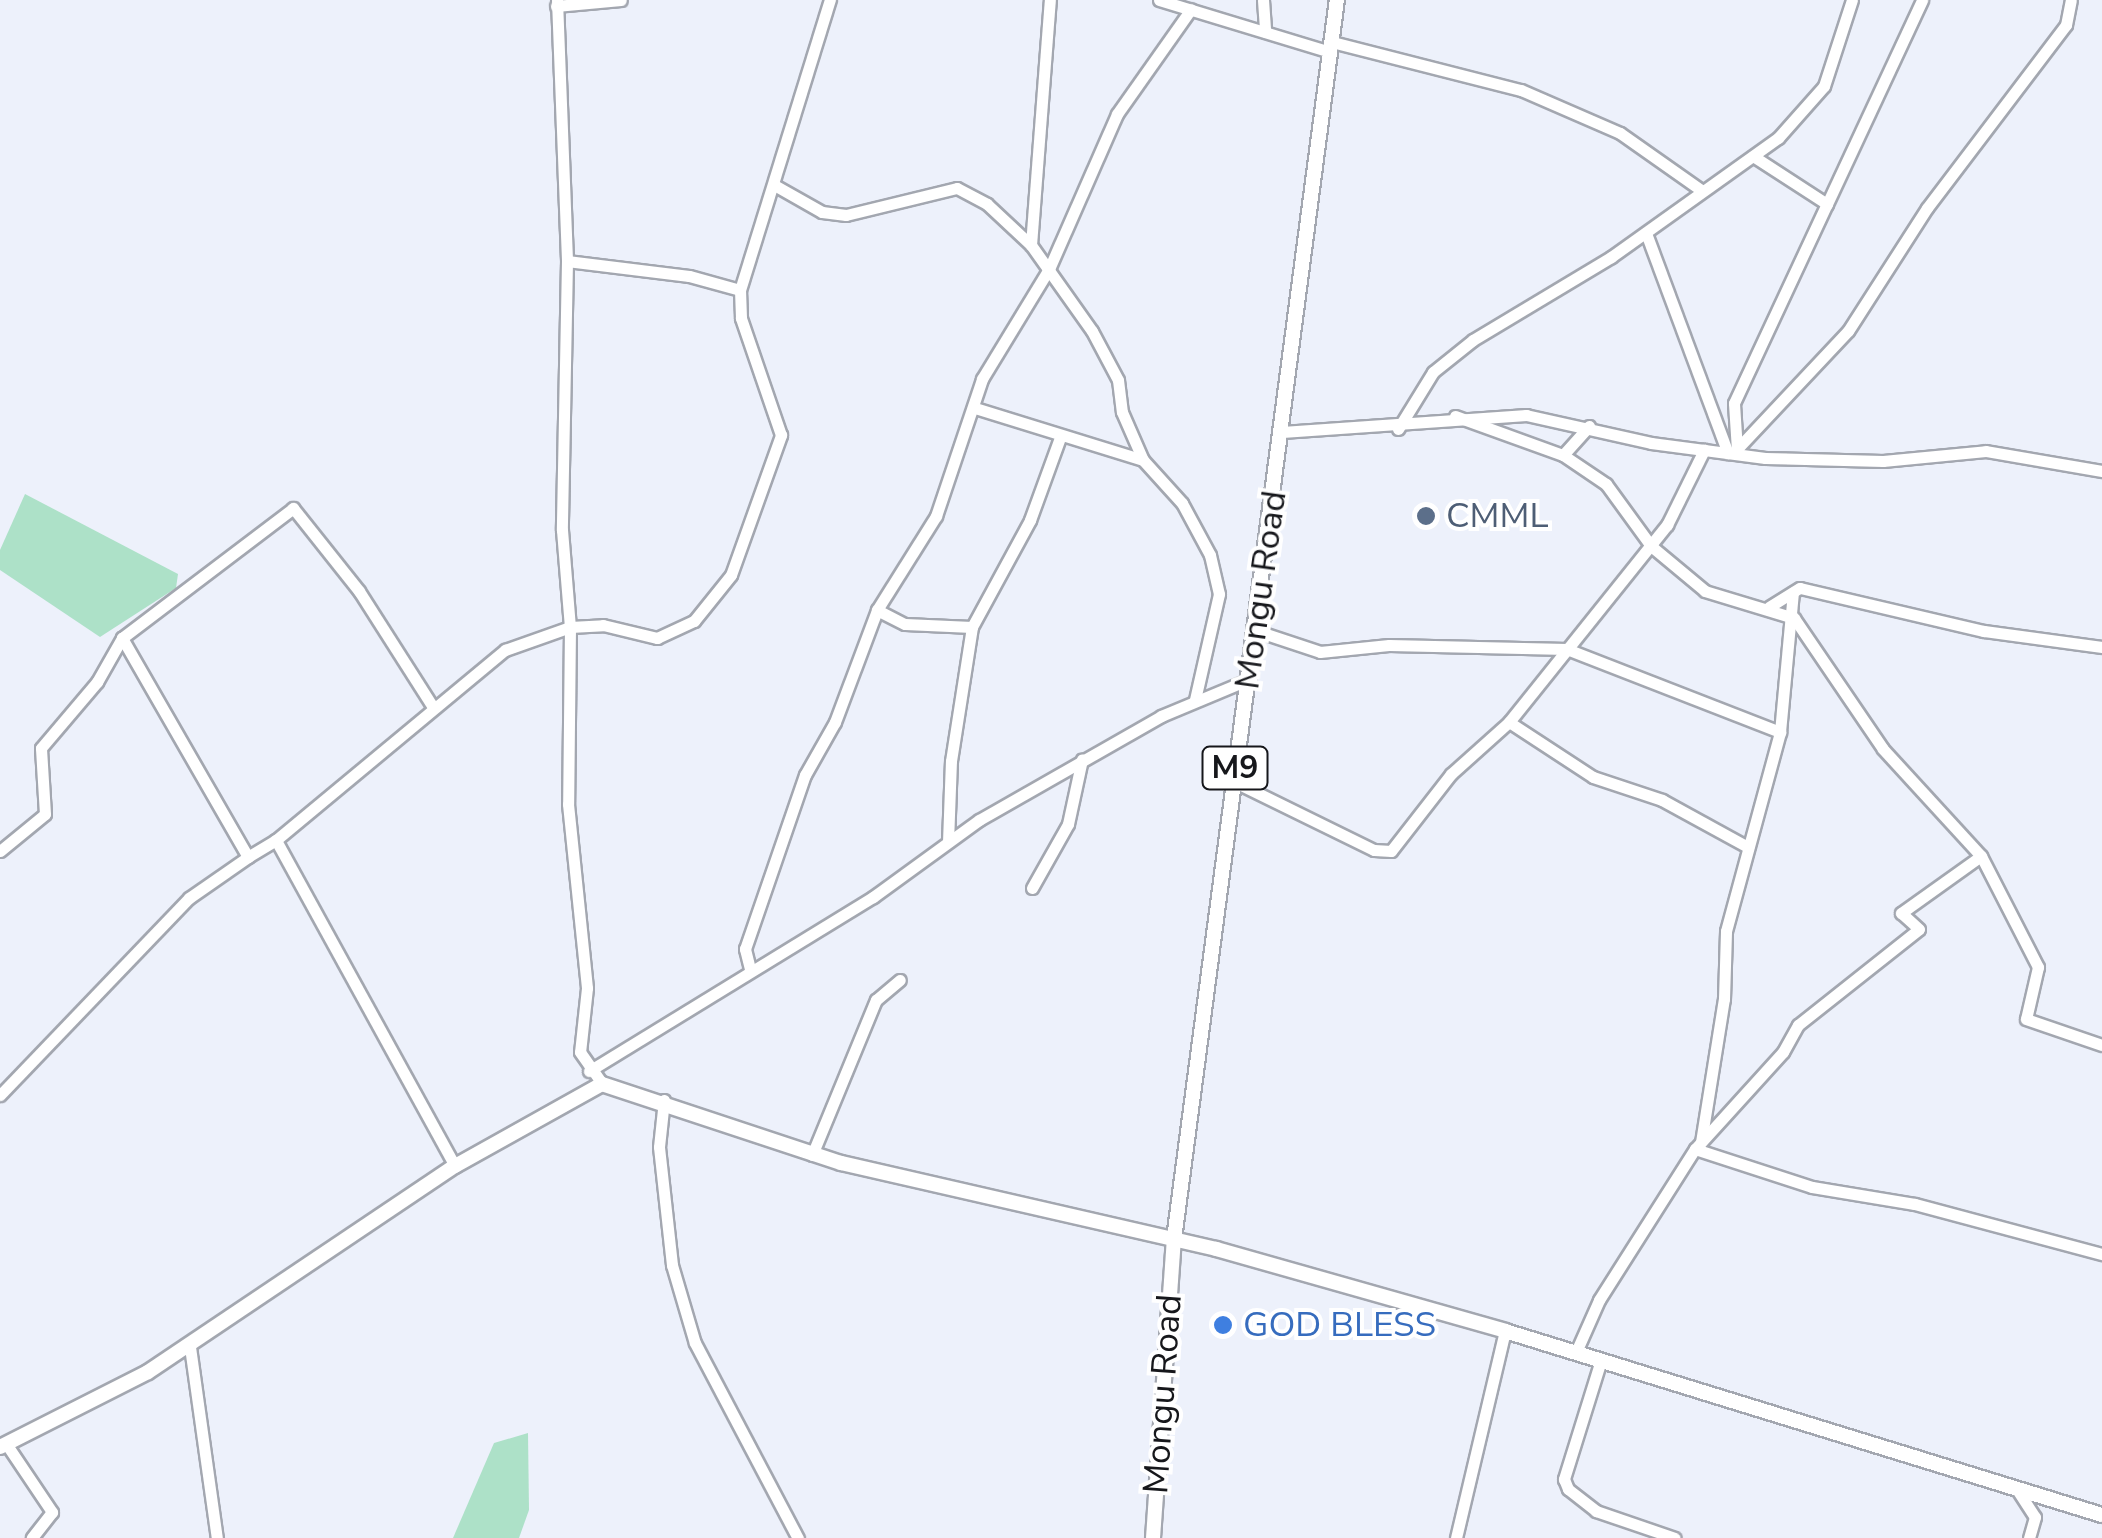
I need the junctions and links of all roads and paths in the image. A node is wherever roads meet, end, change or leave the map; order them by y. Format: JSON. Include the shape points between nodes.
{"nodes":[{"id":1,"x":621,"y":0,"type":"edge"},
{"id":2,"x":830,"y":0,"type":"edge"},
{"id":3,"x":1050,"y":0,"type":"edge"},
{"id":4,"x":1159,"y":0,"type":"edge"},
{"id":5,"x":1337,"y":0,"type":"edge"},
{"id":6,"x":1852,"y":0,"type":"edge"},
{"id":7,"x":1922,"y":0,"type":"edge"},
{"id":8,"x":2071,"y":0,"type":"edge"},
{"id":9,"x":556,"y":3,"type":"edge"},
{"id":10,"x":1260,"y":4,"type":"edge"},
{"id":11,"x":1190,"y":9,"type":"junction"},
{"id":12,"x":1265,"y":32,"type":"junction"},
{"id":13,"x":1331,"y":47,"type":"junction"},
{"id":14,"x":1753,"y":156,"type":"junction"},
{"id":15,"x":776,"y":186,"type":"junction"},
{"id":16,"x":1701,"y":190,"type":"junction"},
{"id":17,"x":1827,"y":204,"type":"junction"},
{"id":18,"x":1646,"y":234,"type":"junction"},
{"id":19,"x":1031,"y":246,"type":"junction"},
{"id":20,"x":567,"y":262,"type":"junction"},
{"id":21,"x":1050,"y":269,"type":"junction"},
{"id":22,"x":740,"y":290,"type":"junction"},
{"id":23,"x":975,"y":408,"type":"junction"},
{"id":24,"x":1455,"y":416,"type":"junction"},
{"id":25,"x":1589,"y":426,"type":"junction"},
{"id":26,"x":1398,"y":429,"type":"junction"},
{"id":27,"x":1282,"y":432,"type":"junction"},
{"id":28,"x":1061,"y":435,"type":"junction"},
{"id":29,"x":1704,"y":450,"type":"junction"},
{"id":30,"x":1734,"y":452,"type":"junction"},
{"id":31,"x":1564,"y":455,"type":"junction"},
{"id":32,"x":1143,"y":460,"type":"junction"},
{"id":33,"x":2102,"y":471,"type":"edge"},
{"id":34,"x":1651,"y":546,"type":"junction"},
{"id":35,"x":1793,"y":592,"type":"junction"},
{"id":36,"x":1769,"y":607,"type":"junction"},
{"id":37,"x":877,"y":610,"type":"junction"},
{"id":38,"x":1794,"y":618,"type":"junction"},
{"id":39,"x":570,"y":627,"type":"junction"},
{"id":40,"x":972,"y":627,"type":"junction"},
{"id":41,"x":1257,"y":631,"type":"junction"},
{"id":42,"x":122,"y":638,"type":"junction"},
{"id":43,"x":2102,"y":646,"type":"edge"},
{"id":44,"x":1567,"y":650,"type":"junction"},
{"id":45,"x":1250,"y":678,"type":"junction"},
{"id":46,"x":1194,"y":700,"type":"junction"},
{"id":47,"x":432,"y":708,"type":"junction"},
{"id":48,"x":1509,"y":722,"type":"junction"},
{"id":49,"x":1780,"y":732,"type":"junction"},
{"id":50,"x":1082,"y":759,"type":"junction"},
{"id":51,"x":1233,"y":780,"type":"junction"},
{"id":52,"x":276,"y":840,"type":"junction"},
{"id":53,"x":948,"y":842,"type":"junction"},
{"id":54,"x":1748,"y":847,"type":"junction"},
{"id":55,"x":0,"y":850,"type":"edge"},
{"id":56,"x":248,"y":856,"type":"junction"},
{"id":57,"x":1982,"y":856,"type":"junction"},
{"id":58,"x":1032,"y":888,"type":"dead end"},
{"id":59,"x":750,"y":969,"type":"junction"},
{"id":60,"x":900,"y":980,"type":"dead end"},
{"id":61,"x":2102,"y":1045,"type":"edge"},
{"id":62,"x":589,"y":1071,"type":"junction"},
{"id":63,"x":602,"y":1084,"type":"junction"},
{"id":64,"x":0,"y":1095,"type":"edge"},
{"id":65,"x":664,"y":1100,"type":"junction"},
{"id":66,"x":1698,"y":1146,"type":"junction"},
{"id":67,"x":812,"y":1155,"type":"junction"},
{"id":68,"x":455,"y":1166,"type":"junction"},
{"id":69,"x":1174,"y":1239,"type":"junction"},
{"id":70,"x":2102,"y":1254,"type":"edge"},
{"id":71,"x":1504,"y":1331,"type":"junction"},
{"id":72,"x":190,"y":1347,"type":"junction"},
{"id":73,"x":1576,"y":1352,"type":"junction"},
{"id":74,"x":1601,"y":1360,"type":"junction"},
{"id":75,"x":4,"y":1446,"type":"edge"},
{"id":76,"x":2018,"y":1491,"type":"junction"},
{"id":77,"x":2102,"y":1515,"type":"edge"},
{"id":78,"x":32,"y":1538,"type":"edge"},
{"id":79,"x":217,"y":1538,"type":"edge"},
{"id":80,"x":798,"y":1538,"type":"edge"},
{"id":81,"x":1153,"y":1538,"type":"edge"},
{"id":82,"x":1456,"y":1538,"type":"edge"},
{"id":83,"x":1675,"y":1538,"type":"edge"},
{"id":84,"x":2029,"y":1538,"type":"edge"}],
"edges":[{"from":1,"to":9,"type":"street"},
{"from":2,"to":15,"type":"street"},
{"from":3,"to":19,"type":"street"},
{"from":4,"to":11,"type":"street"},
{"from":5,"to":13,"type":"main road","name":"Mongu Road","number":"M9"},
{"from":6,"to":14,"type":"street","via":[[1824,86]]},
{"from":7,"to":17,"type":"street"},
{"from":8,"to":30,"type":"street","via":[[2066,25],[1927,208],[1855,321]]},
{"from":9,"to":20,"type":"street"},
{"from":10,"to":12,"type":"street"},
{"from":11,"to":12,"type":"street"},
{"from":11,"to":21,"type":"street","via":[[1116,114]]},
{"from":12,"to":13,"type":"street"},
{"from":13,"to":16,"type":"street","via":[[1522,90],[1620,134]]},
{"from":13,"to":27,"type":"main road","name":"Mongu Road","number":"M9"},
{"from":14,"to":16,"type":"street"},
{"from":14,"to":17,"type":"street"},
{"from":15,"to":19,"type":"street","via":[[822,212],[846,215],[957,188],[987,204]]},
{"from":15,"to":22,"type":"street"},
{"from":16,"to":18,"type":"street"},
{"from":17,"to":30,"type":"street","via":[[1734,404]]},
{"from":18,"to":26,"type":"street","via":[[1433,372]]},
{"from":18,"to":30,"type":"street"},
{"from":19,"to":21,"type":"street"},
{"from":20,"to":22,"type":"street","via":[[689,276]]},
{"from":20,"to":39,"type":"street","via":[[562,530]]},
{"from":21,"to":23,"type":"street","via":[[994,355]]},
{"from":21,"to":32,"type":"street","via":[[1118,380],[1122,412]]},
{"from":22,"to":39,"type":"street","via":[[741,318],[780,436],[731,575],[694,622],[657,638],[603,625]]},
{"from":23,"to":28,"type":"street"},
{"from":23,"to":37,"type":"street","via":[[936,516]]},
{"from":24,"to":25,"type":"street","via":[[1526,416]]},
{"from":24,"to":26,"type":"street"},
{"from":24,"to":31,"type":"street"},
{"from":25,"to":29,"type":"street"},
{"from":25,"to":31,"type":"street"},
{"from":26,"to":27,"type":"street"},
{"from":27,"to":41,"type":"main road","name":"Mongu Road","number":"M9"},
{"from":28,"to":32,"type":"street"},
{"from":28,"to":40,"type":"street","via":[[1030,520]]},
{"from":29,"to":30,"type":"street"},
{"from":29,"to":34,"type":"street","via":[[1679,508]]},
{"from":30,"to":33,"type":"street","via":[[1884,461],[1986,451]]},
{"from":31,"to":34,"type":"street","via":[[1606,484]]},
{"from":32,"to":46,"type":"street","via":[[1182,503],[1217,575],[1216,622]]},
{"from":34,"to":36,"type":"street","via":[[1705,591]]},
{"from":34,"to":44,"type":"street"},
{"from":35,"to":36,"type":"street"},
{"from":35,"to":38,"type":"street"},
{"from":35,"to":43,"type":"street","via":[[1852,597],[1984,631]]},
{"from":36,"to":38,"type":"street"},
{"from":37,"to":40,"type":"street","via":[[905,624]]},
{"from":37,"to":59,"type":"street","via":[[836,722],[794,804],[745,949]]},
{"from":38,"to":49,"type":"street"},
{"from":38,"to":57,"type":"street","via":[[1883,749]]},
{"from":39,"to":47,"type":"street","via":[[504,650]]},
{"from":39,"to":62,"type":"street","via":[[568,804],[587,988],[580,1052]]},
{"from":40,"to":53,"type":"street","via":[[951,761]]},
{"from":41,"to":44,"type":"street","via":[[1320,652],[1389,645]]},
{"from":41,"to":45,"type":"main road","name":"Mongu Road","number":"M9"},
{"from":42,"to":47,"type":"street","via":[[293,508],[359,591]]},
{"from":42,"to":55,"type":"street","via":[[97,682],[41,748],[45,814]]},
{"from":42,"to":56,"type":"street"},
{"from":44,"to":48,"type":"street"},
{"from":44,"to":49,"type":"street"},
{"from":45,"to":46,"type":"street"},
{"from":45,"to":51,"type":"main road","name":"Mongu Road","number":"M9"},
{"from":46,"to":50,"type":"street"},
{"from":47,"to":52,"type":"street"},
{"from":48,"to":51,"type":"street","via":[[1451,774],[1390,851],[1374,850]]},
{"from":48,"to":54,"type":"street","via":[[1594,776],[1662,800]]},
{"from":49,"to":54,"type":"street"},
{"from":50,"to":53,"type":"street"},
{"from":50,"to":58,"type":"street","via":[[1068,824]]},
{"from":51,"to":69,"type":"main road","name":"Mongu Road","number":"M9"},
{"from":52,"to":56,"type":"street"},
{"from":52,"to":68,"type":"street"},
{"from":53,"to":59,"type":"street","via":[[873,897]]},
{"from":54,"to":66,"type":"street","via":[[1726,932],[1724,999]]},
{"from":56,"to":64,"type":"street","via":[[189,898]]},
{"from":57,"to":61,"type":"street","via":[[2038,967],[2026,1019]]},
{"from":57,"to":66,"type":"street","via":[[1901,913],[1919,928],[1798,1025],[1784,1052]]},
{"from":59,"to":62,"type":"street"},
{"from":60,"to":67,"type":"street","via":[[876,1000]]},
{"from":62,"to":63,"type":"street"},
{"from":63,"to":65,"type":"main road"},
{"from":63,"to":68,"type":"main road"},
{"from":65,"to":67,"type":"main road"},
{"from":65,"to":80,"type":"street","via":[[663,1190],[672,1265],[695,1342]]},
{"from":66,"to":70,"type":"street","via":[[1812,1187],[1915,1204]]},
{"from":66,"to":73,"type":"street","via":[[1599,1300]]},
{"from":67,"to":69,"type":"main road"},
{"from":68,"to":72,"type":"main road"},
{"from":69,"to":71,"type":"main road"},
{"from":69,"to":81,"type":"main road","name":"Mongu Road","number":"M9"},
{"from":71,"to":73,"type":"main road"},
{"from":71,"to":82,"type":"street"},
{"from":72,"to":75,"type":"main road"},
{"from":72,"to":79,"type":"street"},
{"from":73,"to":74,"type":"main road"},
{"from":74,"to":76,"type":"main road"},
{"from":74,"to":83,"type":"street","via":[[1564,1479],[1596,1511]]},
{"from":75,"to":78,"type":"street","via":[[52,1512]]},
{"from":76,"to":77,"type":"main road"},
{"from":76,"to":84,"type":"street","via":[[2035,1517]]}]}
